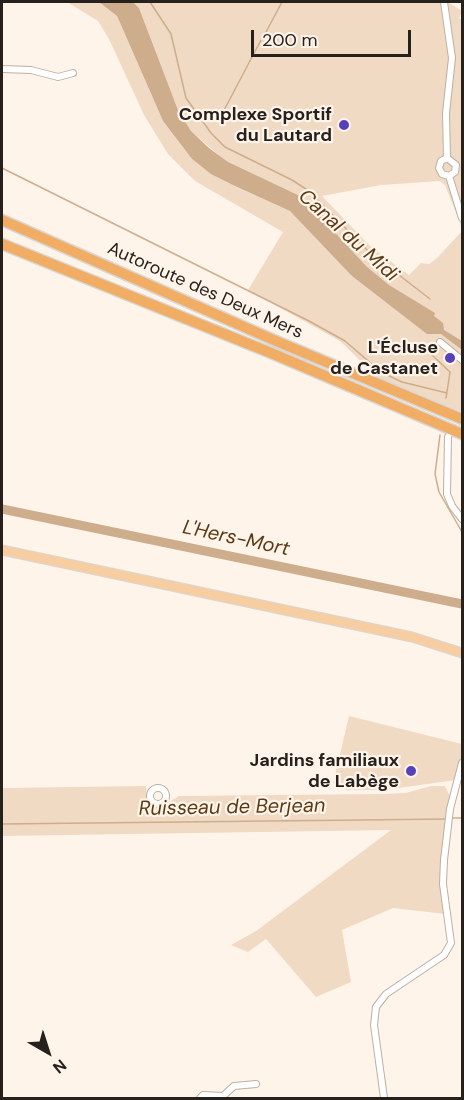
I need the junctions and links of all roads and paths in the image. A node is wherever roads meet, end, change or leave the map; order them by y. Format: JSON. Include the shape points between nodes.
{"nodes":[{"id":1,"x":444,"y":2,"type":"edge"},
{"id":2,"x":2,"y":69,"type":"edge"},
{"id":3,"x":72,"y":73,"type":"dead end"},
{"id":4,"x":447,"y":158,"type":"junction"},
{"id":5,"x":459,"y":166,"type":"edge"},
{"id":6,"x":448,"y":176,"type":"junction"},
{"id":7,"x":462,"y":218,"type":"edge"},
{"id":8,"x":2,"y":220,"type":"edge"},
{"id":9,"x":2,"y":244,"type":"edge"},
{"id":10,"x":440,"y":342,"type":"dead end"},
{"id":11,"x":462,"y":360,"type":"edge"},
{"id":12,"x":462,"y":419,"type":"edge"},
{"id":13,"x":462,"y":434,"type":"edge"},
{"id":14,"x":448,"y":437,"type":"dead end"},
{"id":15,"x":462,"y":519,"type":"edge"},
{"id":16,"x":2,"y":550,"type":"edge"},
{"id":17,"x":462,"y":653,"type":"edge"},
{"id":18,"x":462,"y":763,"type":"edge"},
{"id":19,"x":256,"y":1084,"type":"dead end"},
{"id":20,"x":200,"y":1098,"type":"edge"},
{"id":21,"x":384,"y":1098,"type":"edge"}],
"edges":[{"from":1,"to":4,"type":"street","via":[[452,58],[446,113]]},
{"from":2,"to":3,"type":"street","via":[[31,70],[58,77]]},
{"from":4,"to":5,"type":"street"},
{"from":4,"to":6,"type":"street","via":[[439,168]]},
{"from":5,"to":6,"type":"street"},
{"from":6,"to":7,"type":"street"},
{"from":8,"to":12,"type":"highway","name":"Autoroute des Deux Mers"},
{"from":9,"to":13,"type":"highway","name":"Autoroute des Deux Mers"},
{"from":10,"to":11,"type":"street"},
{"from":14,"to":15,"type":"street","via":[[447,494]]},
{"from":16,"to":17,"type":"main road","via":[[412,636]]},
{"from":18,"to":21,"type":"street","via":[[450,809],[443,884],[451,943],[444,955],[386,994],[376,1007],[374,1025]]},
{"from":19,"to":20,"type":"street","via":[[234,1086],[223,1096]]}]}
